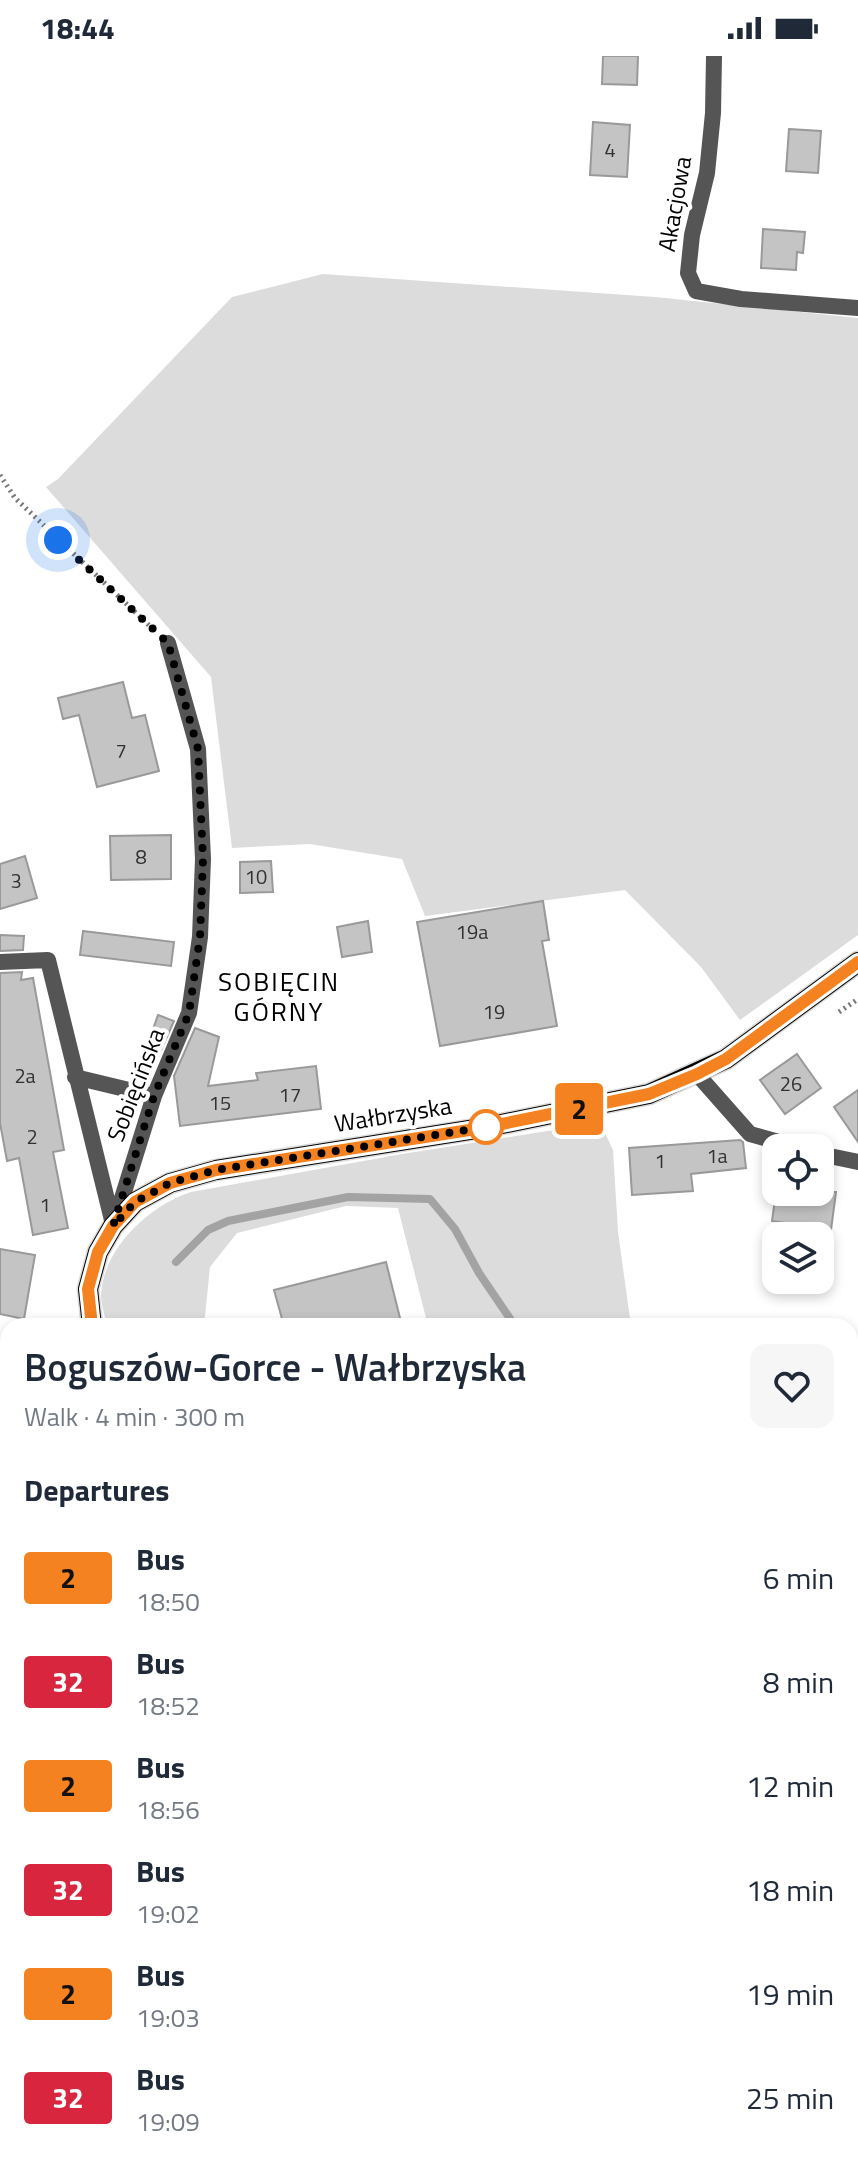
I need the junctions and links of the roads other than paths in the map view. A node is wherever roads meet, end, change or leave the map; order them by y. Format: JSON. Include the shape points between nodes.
{"nodes":[{"id":1,"x":714,"y":56,"type":"edge"},
{"id":2,"x":858,"y":308,"type":"edge"},
{"id":3,"x":168,"y":643,"type":"road end"},
{"id":4,"x":0,"y":962,"type":"edge"},
{"id":5,"x":858,"y":962,"type":"edge"},
{"id":6,"x":697,"y":1074,"type":"junction"},
{"id":7,"x":75,"y":1077,"type":"junction"},
{"id":8,"x":154,"y":1096,"type":"junction"},
{"id":9,"x":762,"y":1137,"type":"edge"},
{"id":10,"x":834,"y":1157,"type":"edge"},
{"id":11,"x":858,"y":1162,"type":"edge"},
{"id":12,"x":113,"y":1226,"type":"junction"},
{"id":13,"x":91,"y":1318,"type":"edge"}],
"edges":[{"from":1,"to":2,"type":"street","name":"Akacjowa","via":[[707,173],[688,273],[696,291]]},
{"from":3,"to":8,"type":"street","name":"Sobięcińska","via":[[198,749],[203,859],[200,937],[189,1013]]},
{"from":4,"to":7,"type":"street","name":"Sobięcińska","via":[[48,960]]},
{"from":5,"to":6,"type":"main road","name":"Wałbrzyska","via":[[749,1043]]},
{"from":6,"to":9,"type":"street","via":[[750,1134]]},
{"from":6,"to":12,"type":"main road","name":"Wałbrzyska","via":[[649,1094],[600,1105],[216,1170],[170,1183],[135,1202]]},
{"from":7,"to":8,"type":"street"},
{"from":7,"to":12,"type":"street","name":"Sobięcińska"},
{"from":8,"to":12,"type":"street","name":"Sobięcińska"},
{"from":10,"to":11,"type":"street"},
{"from":12,"to":13,"type":"main road","name":"Wałbrzyska","via":[[98,1252],[88,1289]]}]}
